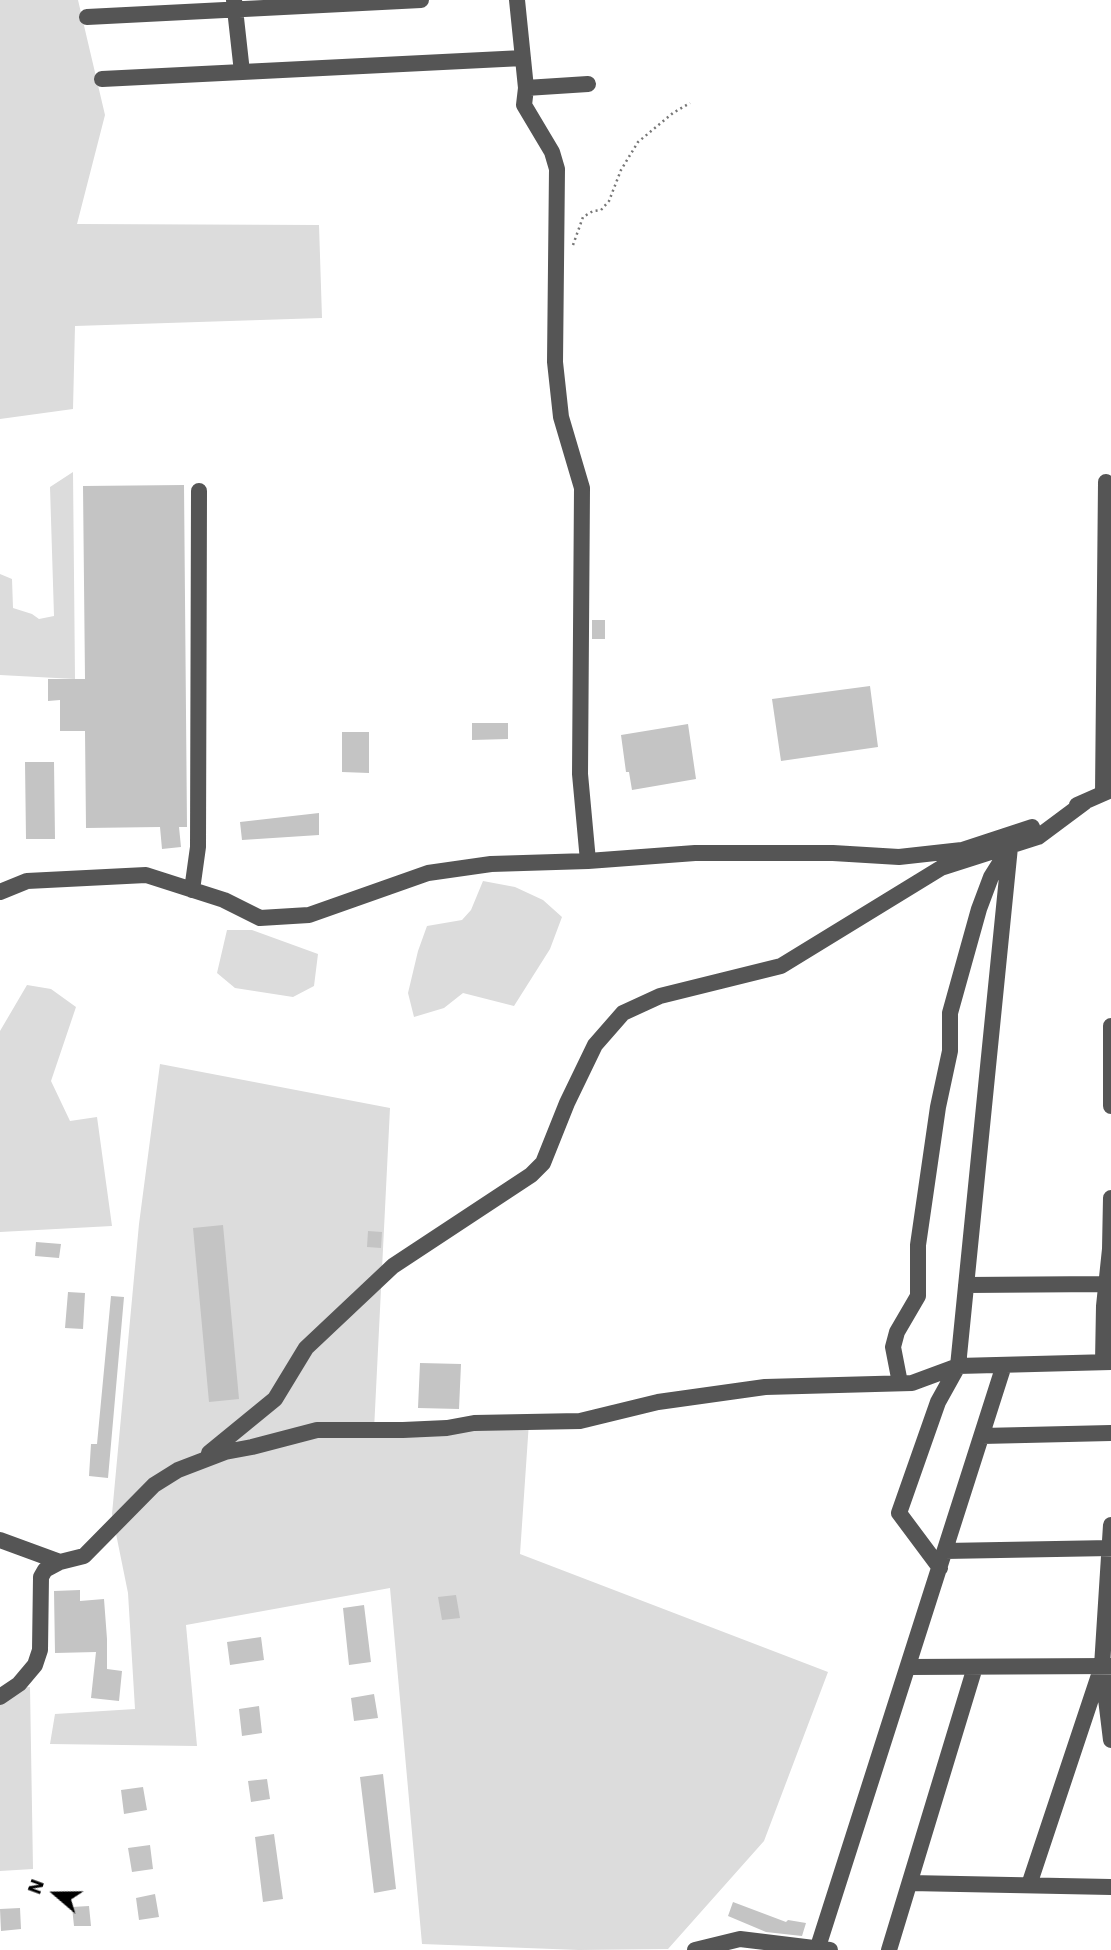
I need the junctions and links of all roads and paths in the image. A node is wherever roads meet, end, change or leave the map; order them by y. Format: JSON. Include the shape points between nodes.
{"nodes":[{"id":1,"x":421,"y":0,"type":"edge"},
{"id":2,"x":517,"y":0,"type":"edge"},
{"id":3,"x":235,"y":5,"type":"edge"},
{"id":4,"x":87,"y":17,"type":"dead end"},
{"id":5,"x":523,"y":58,"type":"junction"},
{"id":6,"x":242,"y":72,"type":"junction"},
{"id":7,"x":102,"y":79,"type":"dead end"},
{"id":8,"x":588,"y":84,"type":"dead end"},
{"id":9,"x":526,"y":88,"type":"junction"},
{"id":10,"x":690,"y":103,"type":"dead end"},
{"id":11,"x":572,"y":248,"type":"dead end"},
{"id":12,"x":1106,"y":482,"type":"dead end"},
{"id":13,"x":198,"y":491,"type":"dead end"},
{"id":14,"x":1107,"y":792,"type":"edge"},
{"id":15,"x":1085,"y":802,"type":"junction"},
{"id":16,"x":1010,"y":847,"type":"junction"},
{"id":17,"x":588,"y":861,"type":"junction"},
{"id":18,"x":192,"y":890,"type":"junction"},
{"id":19,"x":0,"y":892,"type":"edge"},
{"id":20,"x":1111,"y":1026,"type":"edge"},
{"id":21,"x":1111,"y":1106,"type":"edge"},
{"id":22,"x":1111,"y":1198,"type":"edge"},
{"id":23,"x":1106,"y":1284,"type":"junction"},
{"id":24,"x":966,"y":1285,"type":"junction"},
{"id":25,"x":1107,"y":1362,"type":"edge"},
{"id":26,"x":1004,"y":1365,"type":"junction"},
{"id":27,"x":958,"y":1366,"type":"junction"},
{"id":28,"x":900,"y":1383,"type":"junction"},
{"id":29,"x":1111,"y":1433,"type":"edge"},
{"id":30,"x":982,"y":1436,"type":"junction"},
{"id":31,"x":198,"y":1462,"type":"junction"},
{"id":32,"x":1111,"y":1525,"type":"edge"},
{"id":33,"x":0,"y":1540,"type":"edge"},
{"id":34,"x":1110,"y":1548,"type":"edge"},
{"id":35,"x":945,"y":1551,"type":"junction"},
{"id":36,"x":60,"y":1562,"type":"junction"},
{"id":37,"x":940,"y":1568,"type":"junction"},
{"id":38,"x":1107,"y":1666,"type":"edge"},
{"id":39,"x":908,"y":1667,"type":"junction"},
{"id":40,"x":975,"y":1667,"type":"junction"},
{"id":41,"x":0,"y":1697,"type":"edge"},
{"id":42,"x":1111,"y":1741,"type":"edge"},
{"id":43,"x":910,"y":1883,"type":"junction"},
{"id":44,"x":1029,"y":1885,"type":"junction"},
{"id":45,"x":1111,"y":1887,"type":"edge"},
{"id":46,"x":695,"y":1950,"type":"edge"},
{"id":47,"x":817,"y":1950,"type":"edge"},
{"id":48,"x":830,"y":1950,"type":"edge"},
{"id":49,"x":889,"y":1950,"type":"edge"}],
"edges":[{"from":1,"to":3,"type":"street"},
{"from":2,"to":5,"type":"street"},
{"from":3,"to":4,"type":"street"},
{"from":3,"to":6,"type":"street"},
{"from":5,"to":6,"type":"street"},
{"from":5,"to":9,"type":"street"},
{"from":6,"to":7,"type":"street"},
{"from":8,"to":9,"type":"street"},
{"from":9,"to":17,"type":"street","via":[[524,105],[557,169],[555,362],[561,417],[582,488],[580,774]]},
{"from":10,"to":11,"type":"path","via":[[639,142],[609,201],[583,217]]},
{"from":12,"to":14,"type":"street"},
{"from":13,"to":18,"type":"street","via":[[198,847]]},
{"from":14,"to":15,"type":"street"},
{"from":15,"to":16,"type":"street","via":[[1038,837]]},
{"from":15,"to":17,"type":"street","via":[[1024,831],[962,850],[899,857],[695,853]]},
{"from":16,"to":24,"type":"street"},
{"from":16,"to":28,"type":"street","via":[[983,898],[950,1013],[950,1051],[918,1245],[918,1296],[893,1347]]},
{"from":16,"to":31,"type":"street","via":[[941,868],[781,966],[660,996],[623,1013],[595,1045],[543,1163],[393,1266],[306,1349],[275,1399]]},
{"from":17,"to":18,"type":"street","via":[[491,864],[428,873],[309,915],[260,918]]},
{"from":18,"to":19,"type":"street","via":[[146,875],[27,881]]},
{"from":20,"to":21,"type":"street"},
{"from":22,"to":23,"type":"street"},
{"from":23,"to":24,"type":"street"},
{"from":23,"to":25,"type":"street"},
{"from":24,"to":27,"type":"street"},
{"from":25,"to":26,"type":"street"},
{"from":26,"to":27,"type":"street"},
{"from":26,"to":30,"type":"street"},
{"from":27,"to":28,"type":"street"},
{"from":27,"to":37,"type":"street","via":[[938,1402],[899,1513]]},
{"from":28,"to":31,"type":"street","via":[[765,1387],[658,1402],[580,1421],[317,1430]]},
{"from":29,"to":30,"type":"street"},
{"from":30,"to":35,"type":"street"},
{"from":31,"to":36,"type":"street","via":[[155,1485],[84,1556]]},
{"from":32,"to":34,"type":"street"},
{"from":33,"to":36,"type":"street"},
{"from":34,"to":35,"type":"street"},
{"from":34,"to":38,"type":"street"},
{"from":35,"to":37,"type":"street"},
{"from":36,"to":41,"type":"street","via":[[41,1577],[40,1650],[35,1665]]},
{"from":37,"to":39,"type":"street"},
{"from":38,"to":40,"type":"street"},
{"from":38,"to":42,"type":"street"},
{"from":38,"to":44,"type":"street"},
{"from":39,"to":40,"type":"street"},
{"from":39,"to":47,"type":"street"},
{"from":40,"to":43,"type":"street"},
{"from":43,"to":44,"type":"street"},
{"from":43,"to":49,"type":"street"},
{"from":44,"to":45,"type":"street"},
{"from":46,"to":47,"type":"street","via":[[740,1939]]},
{"from":47,"to":48,"type":"street"}]}
